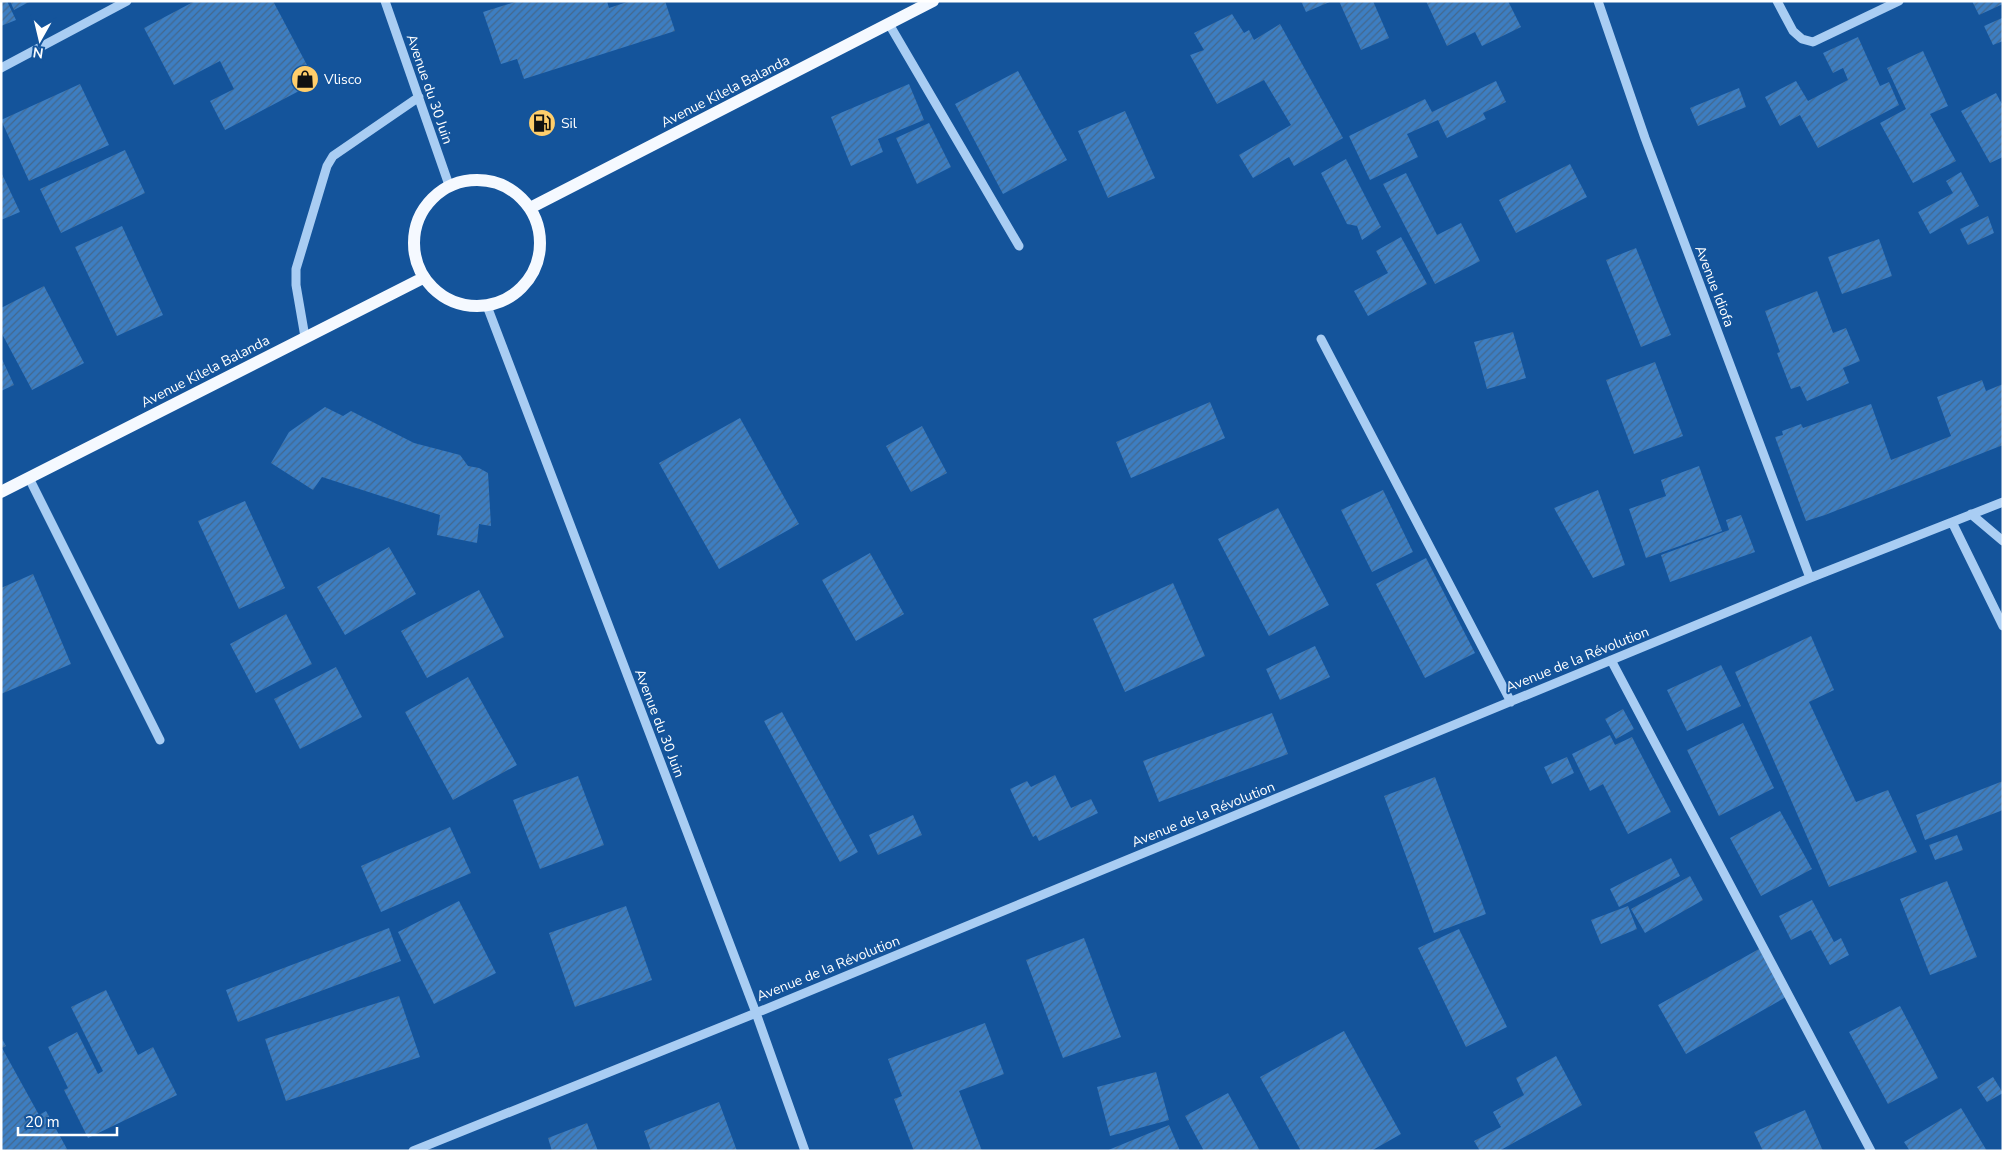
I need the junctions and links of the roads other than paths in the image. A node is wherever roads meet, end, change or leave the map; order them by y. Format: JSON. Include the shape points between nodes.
{"nodes":[{"id":1,"x":127,"y":1,"type":"edge"},
{"id":2,"x":385,"y":1,"type":"edge"},
{"id":3,"x":933,"y":1,"type":"edge"},
{"id":4,"x":1598,"y":1,"type":"edge"},
{"id":5,"x":1777,"y":1,"type":"edge"},
{"id":6,"x":1899,"y":1,"type":"edge"},
{"id":7,"x":889,"y":24,"type":"junction"},
{"id":8,"x":1,"y":68,"type":"edge"},
{"id":9,"x":419,"y":97,"type":"junction"},
{"id":10,"x":450,"y":185,"type":"junction"},
{"id":11,"x":530,"y":208,"type":"junction"},
{"id":12,"x":1019,"y":246,"type":"dead end"},
{"id":13,"x":423,"y":278,"type":"junction"},
{"id":14,"x":487,"y":306,"type":"junction"},
{"id":15,"x":305,"y":337,"type":"junction"},
{"id":16,"x":1321,"y":339,"type":"dead end"},
{"id":17,"x":29,"y":478,"type":"junction"},
{"id":18,"x":1,"y":492,"type":"edge"},
{"id":19,"x":2003,"y":502,"type":"edge"},
{"id":20,"x":1971,"y":514,"type":"junction"},
{"id":21,"x":1952,"y":522,"type":"junction"},
{"id":22,"x":2003,"y":541,"type":"edge"},
{"id":23,"x":1810,"y":578,"type":"junction"},
{"id":24,"x":2003,"y":626,"type":"edge"},
{"id":25,"x":1611,"y":660,"type":"junction"},
{"id":26,"x":1511,"y":702,"type":"junction"},
{"id":27,"x":160,"y":740,"type":"dead end"},
{"id":28,"x":756,"y":1013,"type":"junction"},
{"id":29,"x":413,"y":1151,"type":"edge"},
{"id":30,"x":805,"y":1151,"type":"edge"},
{"id":31,"x":1871,"y":1151,"type":"edge"}],
"edges":[{"from":1,"to":8,"type":"street"},
{"from":2,"to":9,"type":"street","name":"Avenue du 30 Juin"},
{"from":3,"to":7,"type":"main road","name":"Avenue Kilela Balanda"},
{"from":4,"to":23,"type":"street","name":"Avenue Idiofa","via":[[1645,138]]},
{"from":5,"to":6,"type":"street","via":[[1793,31],[1802,39],[1813,42]]},
{"from":7,"to":11,"type":"main road","name":"Avenue Kilela Balanda"},
{"from":7,"to":12,"type":"street"},
{"from":9,"to":10,"type":"street","name":"Avenue du 30 Juin"},
{"from":9,"to":15,"type":"street","via":[[334,156],[327,166],[296,269]]},
{"from":10,"to":11,"type":"main road","via":[[467,180],[485,180],[518,194]]},
{"from":10,"to":13,"type":"main road","via":[[434,195],[422,209],[415,226],[413,244]]},
{"from":11,"to":14,"type":"main road","via":[[538,224],[541,242],[531,277],[520,291]]},
{"from":13,"to":14,"type":"main road","via":[[451,301],[468,306]]},
{"from":13,"to":15,"type":"main road","name":"Avenue Kilela Balanda"},
{"from":14,"to":28,"type":"street","name":"Avenue du 30 Juin"},
{"from":15,"to":17,"type":"main road","name":"Avenue Kilela Balanda"},
{"from":16,"to":26,"type":"street"},
{"from":17,"to":18,"type":"main road","name":"Avenue Kilela Balanda"},
{"from":17,"to":27,"type":"street"},
{"from":19,"to":20,"type":"street","name":"Avenue de la Révolution"},
{"from":20,"to":21,"type":"street","name":"Avenue de la Révolution"},
{"from":20,"to":22,"type":"street"},
{"from":21,"to":23,"type":"street","name":"Avenue de la Révolution"},
{"from":21,"to":24,"type":"street"},
{"from":23,"to":25,"type":"street","name":"Avenue de la Révolution"},
{"from":25,"to":26,"type":"street","name":"Avenue de la Révolution"},
{"from":25,"to":31,"type":"street"},
{"from":26,"to":28,"type":"street","name":"Avenue de la Révolution"},
{"from":28,"to":29,"type":"street","name":"Avenue de la Révolution"},
{"from":28,"to":30,"type":"street","name":"Avenue du 30 Juin"}]}
